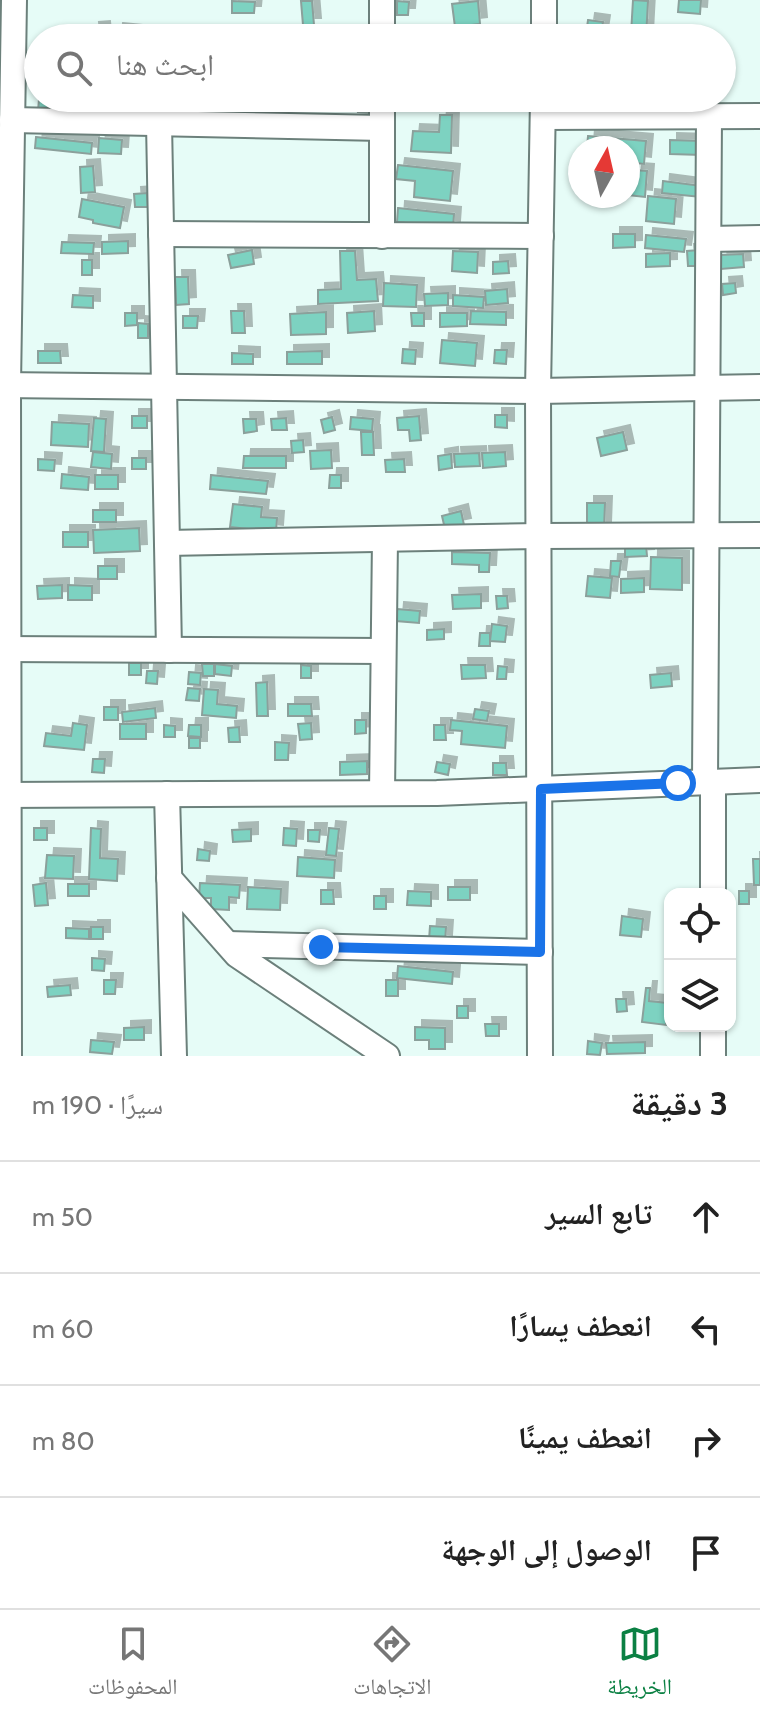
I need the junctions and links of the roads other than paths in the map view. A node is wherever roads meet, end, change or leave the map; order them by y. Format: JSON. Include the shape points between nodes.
{"nodes":[{"id":1,"x":14,"y":0,"type":"edge"},
{"id":2,"x":382,"y":0,"type":"edge"},
{"id":3,"x":544,"y":0,"type":"edge"},
{"id":4,"x":382,"y":24,"type":"edge"},
{"id":5,"x":544,"y":24,"type":"edge"},
{"id":6,"x":382,"y":112,"type":"edge"},
{"id":7,"x":543,"y":112,"type":"edge"},
{"id":8,"x":626,"y":112,"type":"edge"},
{"id":9,"x":709,"y":116,"type":"junction"},
{"id":10,"x":760,"y":116,"type":"edge"},
{"id":11,"x":12,"y":120,"type":"junction"},
{"id":12,"x":159,"y":123,"type":"junction"},
{"id":13,"x":382,"y":128,"type":"junction"},
{"id":14,"x":5,"y":218,"type":"edge"},
{"id":15,"x":161,"y":234,"type":"junction"},
{"id":16,"x":382,"y":236,"type":"junction"},
{"id":17,"x":541,"y":236,"type":"junction"},
{"id":18,"x":760,"y":238,"type":"edge"},
{"id":19,"x":709,"y":239,"type":"junction"},
{"id":20,"x":4,"y":385,"type":"edge"},
{"id":21,"x":164,"y":387,"type":"junction"},
{"id":22,"x":760,"y":387,"type":"edge"},
{"id":23,"x":708,"y":388,"type":"junction"},
{"id":24,"x":538,"y":391,"type":"junction"},
{"id":25,"x":707,"y":535,"type":"junction"},
{"id":26,"x":760,"y":535,"type":"edge"},
{"id":27,"x":539,"y":536,"type":"junction"},
{"id":28,"x":385,"y":539,"type":"junction"},
{"id":29,"x":167,"y":543,"type":"junction"},
{"id":30,"x":4,"y":649,"type":"edge"},
{"id":31,"x":169,"y":650,"type":"junction"},
{"id":32,"x":383,"y":651,"type":"junction"},
{"id":33,"x":760,"y":780,"type":"edge"},
{"id":34,"x":709,"y":782,"type":"junction"},
{"id":35,"x":541,"y":789,"type":"junction"},
{"id":36,"x":382,"y":793,"type":"junction"},
{"id":37,"x":167,"y":794,"type":"junction"},
{"id":38,"x":4,"y":795,"type":"edge"},
{"id":39,"x":169,"y":878,"type":"junction"},
{"id":40,"x":713,"y":888,"type":"edge"},
{"id":41,"x":228,"y":944,"type":"junction"},
{"id":42,"x":540,"y":952,"type":"junction"},
{"id":43,"x":713,"y":1032,"type":"edge"},
{"id":44,"x":9,"y":1056,"type":"edge"},
{"id":45,"x":174,"y":1056,"type":"edge"},
{"id":46,"x":387,"y":1056,"type":"edge"},
{"id":47,"x":540,"y":1056,"type":"edge"},
{"id":48,"x":713,"y":1056,"type":"edge"}],
"edges":[{"from":1,"to":11,"type":"street"},
{"from":2,"to":4,"type":"street"},
{"from":3,"to":5,"type":"street"},
{"from":6,"to":13,"type":"street"},
{"from":7,"to":17,"type":"street"},
{"from":8,"to":9,"type":"street"},
{"from":9,"to":10,"type":"street"},
{"from":9,"to":19,"type":"street"},
{"from":11,"to":12,"type":"street"},
{"from":11,"to":14,"type":"street"},
{"from":12,"to":13,"type":"street"},
{"from":12,"to":15,"type":"street"},
{"from":13,"to":16,"type":"street"},
{"from":14,"to":20,"type":"street"},
{"from":15,"to":16,"type":"street"},
{"from":15,"to":21,"type":"street"},
{"from":16,"to":17,"type":"street"},
{"from":17,"to":24,"type":"street"},
{"from":18,"to":19,"type":"street"},
{"from":19,"to":23,"type":"street"},
{"from":20,"to":21,"type":"street"},
{"from":20,"to":30,"type":"street"},
{"from":21,"to":24,"type":"street"},
{"from":21,"to":29,"type":"street"},
{"from":22,"to":23,"type":"street"},
{"from":23,"to":24,"type":"street"},
{"from":23,"to":25,"type":"street"},
{"from":24,"to":27,"type":"street"},
{"from":25,"to":26,"type":"street"},
{"from":25,"to":27,"type":"street"},
{"from":25,"to":34,"type":"street"},
{"from":27,"to":28,"type":"street"},
{"from":27,"to":35,"type":"street"},
{"from":28,"to":29,"type":"street"},
{"from":28,"to":32,"type":"street"},
{"from":29,"to":31,"type":"street"},
{"from":30,"to":31,"type":"street"},
{"from":30,"to":38,"type":"street"},
{"from":31,"to":32,"type":"street"},
{"from":32,"to":36,"type":"street"},
{"from":33,"to":34,"type":"street"},
{"from":34,"to":35,"type":"street"},
{"from":34,"to":40,"type":"street"},
{"from":35,"to":36,"type":"street"},
{"from":35,"to":42,"type":"street"},
{"from":36,"to":37,"type":"street"},
{"from":37,"to":38,"type":"street"},
{"from":37,"to":39,"type":"street"},
{"from":38,"to":44,"type":"street"},
{"from":39,"to":41,"type":"street"},
{"from":39,"to":45,"type":"street"},
{"from":41,"to":42,"type":"street"},
{"from":41,"to":46,"type":"street"},
{"from":42,"to":47,"type":"street"},
{"from":43,"to":48,"type":"street"}]}
